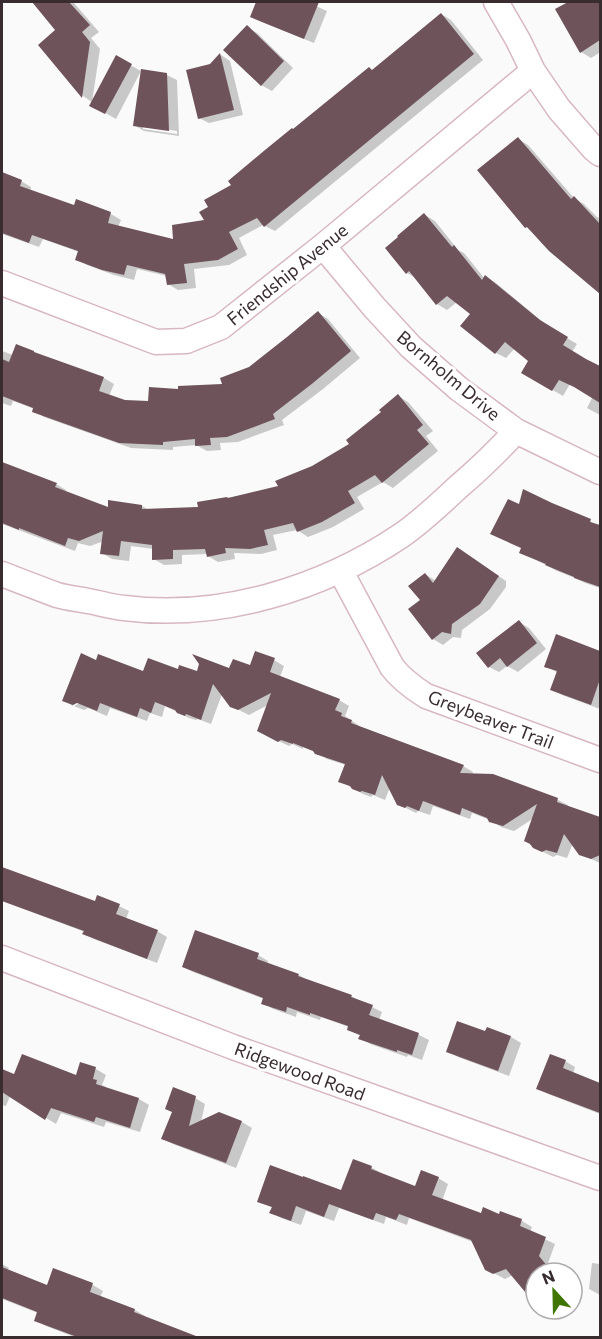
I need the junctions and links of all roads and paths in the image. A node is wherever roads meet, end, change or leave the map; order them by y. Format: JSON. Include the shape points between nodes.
{"nodes":[{"id":1,"x":496,"y":2,"type":"edge"},
{"id":2,"x":532,"y":71,"type":"junction"},
{"id":3,"x":600,"y":154,"type":"edge"},
{"id":4,"x":323,"y":246,"type":"junction"},
{"id":5,"x":2,"y":283,"type":"edge"},
{"id":6,"x":516,"y":431,"type":"junction"},
{"id":7,"x":600,"y":472,"type":"edge"},
{"id":8,"x":340,"y":570,"type":"junction"},
{"id":9,"x":2,"y":574,"type":"edge"},
{"id":10,"x":600,"y":760,"type":"edge"},
{"id":11,"x":2,"y":958,"type":"edge"},
{"id":12,"x":600,"y":1178,"type":"edge"}],
"edges":[{"from":1,"to":2,"type":"street"},
{"from":2,"to":3,"type":"street","via":[[559,109]]},
{"from":2,"to":4,"type":"street","name":"Friendship Avenue"},
{"from":4,"to":5,"type":"street","name":"Friendship Avenue","via":[[220,327],[186,341],[156,342]]},
{"from":4,"to":6,"type":"street","name":"Bornholm Drive","via":[[411,347]]},
{"from":6,"to":7,"type":"street","name":"Bornholm Drive"},
{"from":6,"to":8,"type":"street","via":[[428,515],[402,535]]},
{"from":8,"to":9,"type":"street","via":[[271,596],[176,610],[124,608],[59,595]]},
{"from":8,"to":10,"type":"street","name":"Greybeaver Trail","via":[[392,667],[412,687],[426,696]]},
{"from":11,"to":12,"type":"street","name":"Ridgewood Road","via":[[233,1047]]}]}
